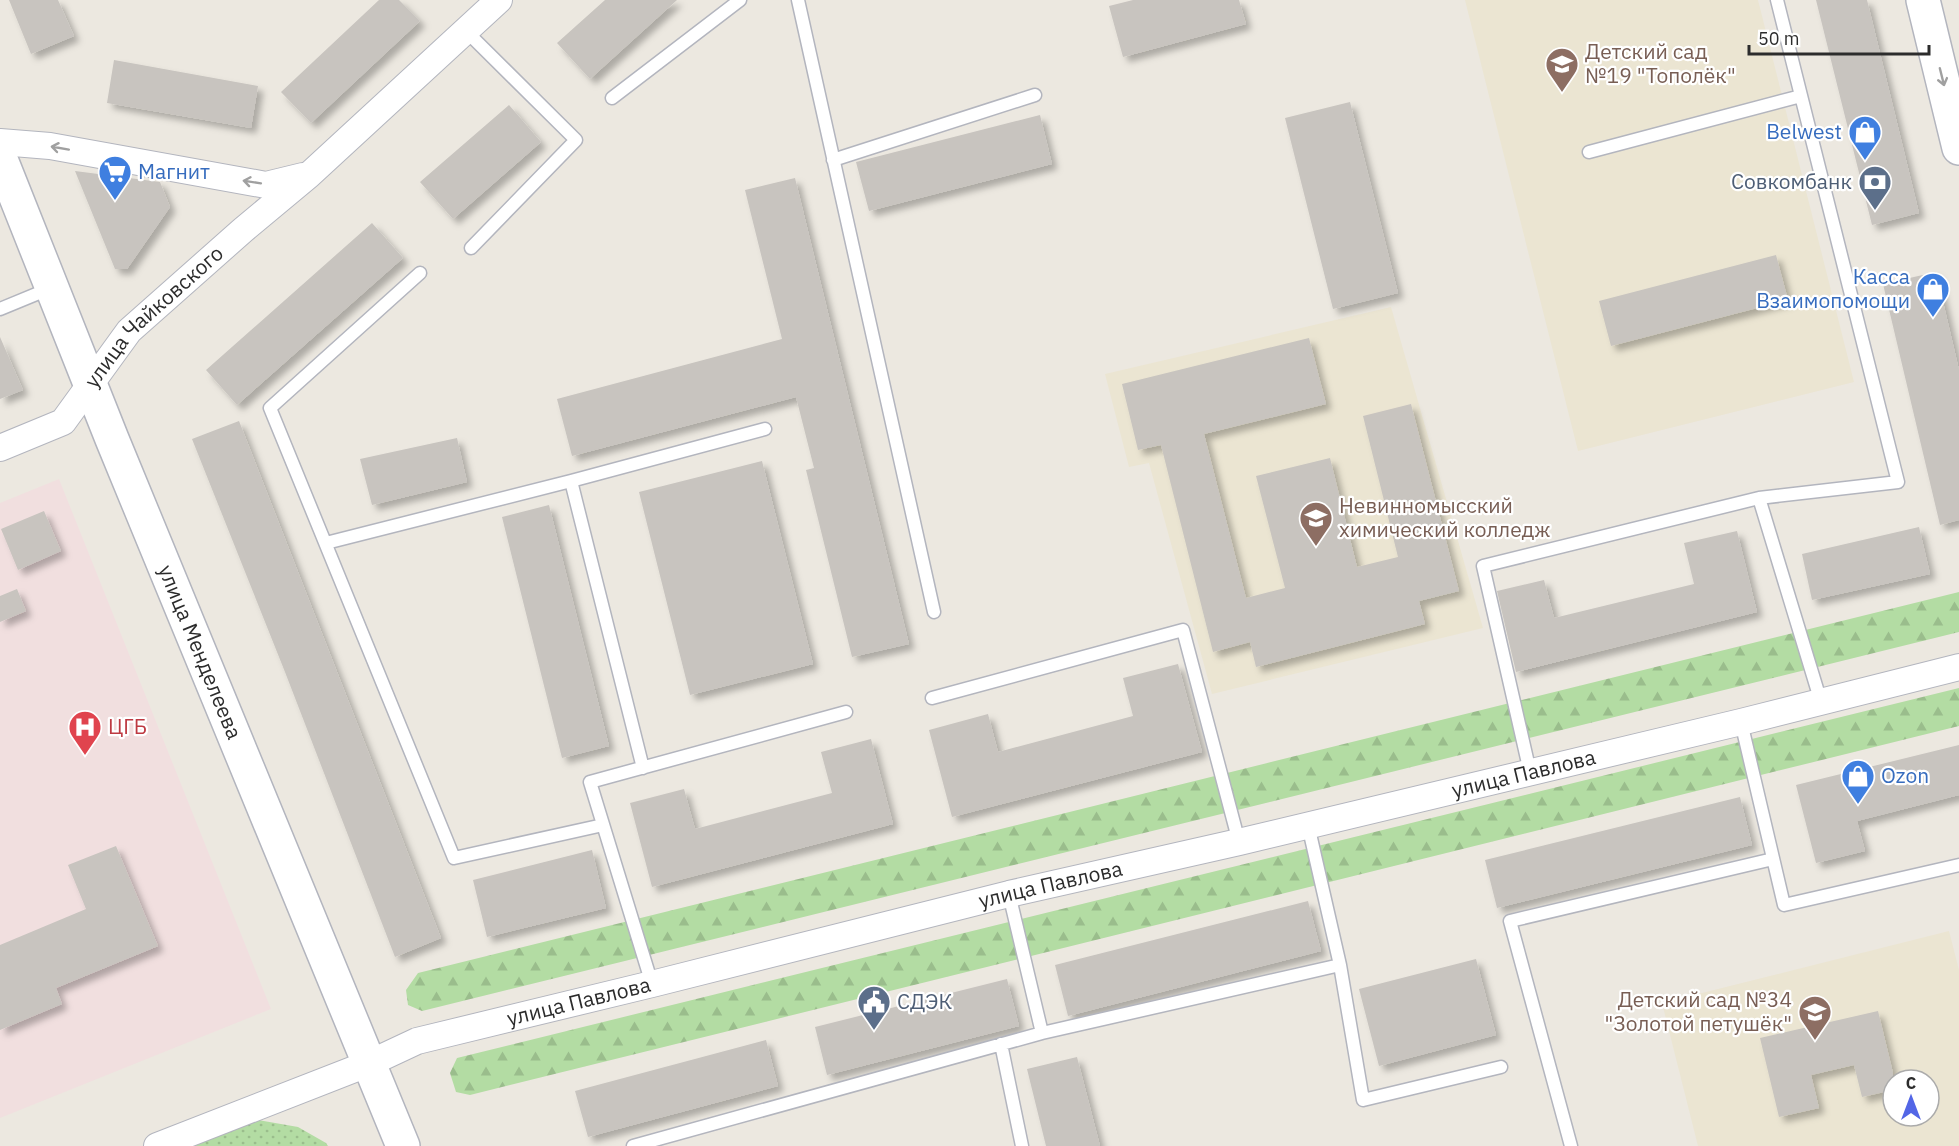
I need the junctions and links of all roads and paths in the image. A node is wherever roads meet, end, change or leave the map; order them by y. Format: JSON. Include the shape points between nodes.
{"nodes":[{"id":1,"x":499,"y":0,"type":"edge"},
{"id":2,"x":740,"y":0,"type":"edge"},
{"id":3,"x":798,"y":0,"type":"edge"},
{"id":4,"x":1777,"y":0,"type":"edge"},
{"id":5,"x":1923,"y":0,"type":"edge"},
{"id":6,"x":465,"y":30,"type":"junction"},
{"id":7,"x":1035,"y":95,"type":"dead end"},
{"id":8,"x":1801,"y":96,"type":"junction"},
{"id":9,"x":612,"y":98,"type":"dead end"},
{"id":10,"x":0,"y":142,"type":"edge"},
{"id":11,"x":1959,"y":148,"type":"edge"},
{"id":12,"x":1589,"y":152,"type":"dead end"},
{"id":13,"x":0,"y":158,"type":"edge"},
{"id":14,"x":833,"y":160,"type":"junction"},
{"id":15,"x":309,"y":175,"type":"junction"},
{"id":16,"x":471,"y":248,"type":"dead end"},
{"id":17,"x":420,"y":273,"type":"dead end"},
{"id":18,"x":52,"y":287,"type":"junction"},
{"id":19,"x":0,"y":309,"type":"edge"},
{"id":20,"x":91,"y":385,"type":"junction"},
{"id":21,"x":765,"y":429,"type":"dead end"},
{"id":22,"x":0,"y":448,"type":"edge"},
{"id":23,"x":571,"y":480,"type":"junction"},
{"id":24,"x":1759,"y":498,"type":"junction"},
{"id":25,"x":326,"y":543,"type":"junction"},
{"id":26,"x":934,"y":612,"type":"dead end"},
{"id":27,"x":1959,"y":667,"type":"edge"},
{"id":28,"x":932,"y":698,"type":"dead end"},
{"id":29,"x":1821,"y":702,"type":"junction"},
{"id":30,"x":846,"y":712,"type":"dead end"},
{"id":31,"x":1741,"y":722,"type":"junction"},
{"id":32,"x":643,"y":768,"type":"junction"},
{"id":33,"x":1530,"y":772,"type":"junction"},
{"id":34,"x":603,"y":825,"type":"junction"},
{"id":35,"x":1308,"y":825,"type":"junction"},
{"id":36,"x":1239,"y":842,"type":"junction"},
{"id":37,"x":1773,"y":859,"type":"junction"},
{"id":38,"x":1959,"y":866,"type":"edge"},
{"id":39,"x":1010,"y":894,"type":"junction"},
{"id":40,"x":1340,"y":965,"type":"junction"},
{"id":41,"x":652,"y":984,"type":"junction"},
{"id":42,"x":1042,"y":1033,"type":"junction"},
{"id":43,"x":1002,"y":1044,"type":"junction"},
{"id":44,"x":370,"y":1063,"type":"junction"},
{"id":45,"x":1501,"y":1067,"type":"dead end"},
{"id":46,"x":157,"y":1146,"type":"edge"},
{"id":47,"x":403,"y":1146,"type":"edge"},
{"id":48,"x":633,"y":1146,"type":"edge"},
{"id":49,"x":1022,"y":1146,"type":"edge"},
{"id":50,"x":1571,"y":1146,"type":"edge"}],
"edges":[{"from":1,"to":6,"type":"street","name":"улица Чайковского"},
{"from":2,"to":9,"type":"lane"},
{"from":3,"to":14,"type":"lane"},
{"from":4,"to":8,"type":"lane"},
{"from":5,"to":11,"type":"main road","one_way":true},
{"from":6,"to":15,"type":"street","name":"улица Чайковского"},
{"from":6,"to":16,"type":"lane","via":[[576,140]]},
{"from":7,"to":14,"type":"lane"},
{"from":8,"to":12,"type":"lane"},
{"from":8,"to":24,"type":"lane","via":[[1898,482]]},
{"from":15,"to":10,"type":"street","name":"улица Чайковского","one_way":true,"via":[[266,185],[50,146]]},
{"from":13,"to":18,"type":"main road","name":"улица Менделеева"},
{"from":14,"to":26,"type":"lane"},
{"from":15,"to":20,"type":"street","name":"улица Чайковского","via":[[129,331]]},
{"from":17,"to":25,"type":"lane","via":[[270,408]]},
{"from":18,"to":19,"type":"lane"},
{"from":18,"to":20,"type":"main road","name":"улица Менделеева"},
{"from":20,"to":22,"type":"street","name":"улица Чайковского","via":[[63,422]]},
{"from":20,"to":44,"type":"main road","name":"улица Менделеева"},
{"from":21,"to":23,"type":"lane"},
{"from":23,"to":25,"type":"lane"},
{"from":23,"to":32,"type":"lane"},
{"from":24,"to":29,"type":"lane"},
{"from":24,"to":33,"type":"lane","via":[[1483,566]]},
{"from":25,"to":34,"type":"lane","via":[[454,858]]},
{"from":27,"to":29,"type":"street","name":"улица Павлова"},
{"from":28,"to":36,"type":"lane","via":[[1183,630]]},
{"from":29,"to":31,"type":"street","name":"улица Павлова"},
{"from":30,"to":32,"type":"lane"},
{"from":31,"to":33,"type":"street","name":"улица Павлова"},
{"from":31,"to":37,"type":"lane"},
{"from":32,"to":34,"type":"lane","via":[[590,782]]},
{"from":33,"to":35,"type":"street","name":"улица Павлова"},
{"from":34,"to":41,"type":"lane"},
{"from":35,"to":36,"type":"street","name":"улица Павлова"},
{"from":35,"to":40,"type":"lane"},
{"from":36,"to":39,"type":"street","name":"улица Павлова"},
{"from":37,"to":38,"type":"lane","via":[[1784,906]]},
{"from":37,"to":50,"type":"lane","via":[[1510,921]]},
{"from":39,"to":41,"type":"street","name":"улица Павлова"},
{"from":39,"to":42,"type":"lane"},
{"from":40,"to":42,"type":"lane"},
{"from":40,"to":45,"type":"lane","via":[[1363,1100]]},
{"from":41,"to":44,"type":"street","name":"улица Павлова","via":[[417,1041]]},
{"from":42,"to":43,"type":"lane"},
{"from":43,"to":48,"type":"lane"},
{"from":43,"to":49,"type":"lane"},
{"from":44,"to":46,"type":"street","name":"улица Павлова"},
{"from":44,"to":47,"type":"main road","name":"улица Менделеева"}]}
